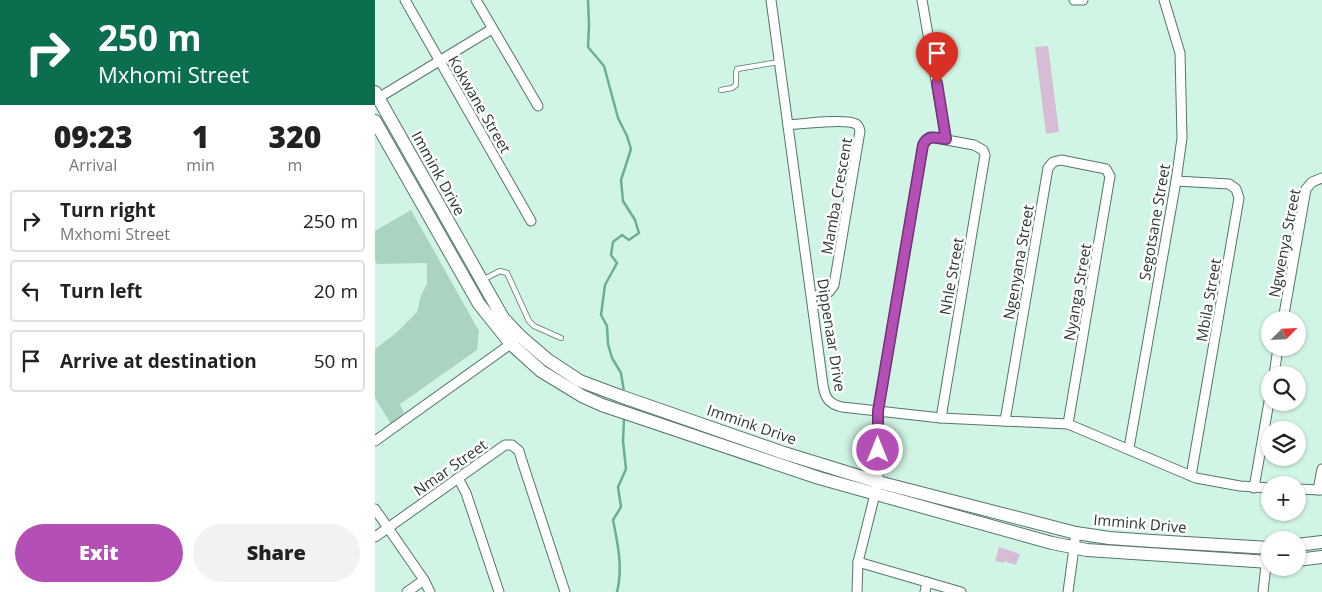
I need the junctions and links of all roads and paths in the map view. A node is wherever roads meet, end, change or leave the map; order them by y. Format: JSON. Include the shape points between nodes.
{"nodes":[{"id":1,"x":405,"y":0,"type":"edge"},
{"id":2,"x":476,"y":0,"type":"edge"},
{"id":3,"x":771,"y":0,"type":"edge"},
{"id":4,"x":922,"y":0,"type":"edge"},
{"id":5,"x":1074,"y":0,"type":"edge"},
{"id":6,"x":1083,"y":0,"type":"edge"},
{"id":7,"x":1164,"y":0,"type":"edge"},
{"id":8,"x":493,"y":29,"type":"junction"},
{"id":9,"x":440,"y":62,"type":"junction"},
{"id":10,"x":779,"y":62,"type":"junction"},
{"id":11,"x":721,"y":90,"type":"dead end"},
{"id":12,"x":376,"y":96,"type":"edge"},
{"id":13,"x":538,"y":106,"type":"dead end"},
{"id":14,"x":375,"y":121,"type":"edge"},
{"id":15,"x":788,"y":125,"type":"junction"},
{"id":16,"x":946,"y":139,"type":"junction"},
{"id":17,"x":1104,"y":168,"type":"joint"},
{"id":18,"x":1322,"y":178,"type":"edge"},
{"id":19,"x":1176,"y":181,"type":"junction"},
{"id":20,"x":531,"y":221,"type":"dead end"},
{"id":21,"x":481,"y":280,"type":"junction"},
{"id":22,"x":812,"y":297,"type":"junction"},
{"id":23,"x":1285,"y":311,"type":"edge"},
{"id":24,"x":561,"y":338,"type":"dead end"},
{"id":25,"x":515,"y":340,"type":"junction"},
{"id":26,"x":878,"y":411,"type":"junction"},
{"id":27,"x":1267,"y":411,"type":"edge"},
{"id":28,"x":941,"y":418,"type":"junction"},
{"id":29,"x":1005,"y":421,"type":"junction"},
{"id":30,"x":1068,"y":424,"type":"junction"},
{"id":31,"x":375,"y":441,"type":"edge"},
{"id":32,"x":1129,"y":448,"type":"junction"},
{"id":33,"x":1322,"y":469,"type":"edge"},
{"id":34,"x":1191,"y":476,"type":"junction"},
{"id":35,"x":458,"y":478,"type":"junction"},
{"id":36,"x":877,"y":488,"type":"junction"},
{"id":37,"x":1254,"y":488,"type":"junction"},
{"id":38,"x":1261,"y":488,"type":"edge"},
{"id":39,"x":1306,"y":489,"type":"edge"},
{"id":40,"x":1320,"y":490,"type":"edge"},
{"id":41,"x":375,"y":509,"type":"edge"},
{"id":42,"x":388,"y":528,"type":"junction"},
{"id":43,"x":1075,"y":533,"type":"junction"},
{"id":44,"x":375,"y":537,"type":"edge"},
{"id":45,"x":1322,"y":542,"type":"edge"},
{"id":46,"x":1306,"y":544,"type":"edge"},
{"id":47,"x":1074,"y":548,"type":"junction"},
{"id":48,"x":1261,"y":548,"type":"edge"},
{"id":49,"x":1322,"y":557,"type":"edge"},
{"id":50,"x":1306,"y":559,"type":"edge"},
{"id":51,"x":1261,"y":561,"type":"edge"},
{"id":52,"x":858,"y":562,"type":"junction"},
{"id":53,"x":1266,"y":576,"type":"edge"},
{"id":54,"x":424,"y":580,"type":"junction"},
{"id":55,"x":927,"y":582,"type":"junction"},
{"id":56,"x":407,"y":592,"type":"edge"},
{"id":57,"x":430,"y":592,"type":"edge"},
{"id":58,"x":499,"y":592,"type":"edge"},
{"id":59,"x":565,"y":592,"type":"edge"},
{"id":60,"x":857,"y":592,"type":"edge"},
{"id":61,"x":925,"y":592,"type":"edge"},
{"id":62,"x":961,"y":592,"type":"edge"},
{"id":63,"x":1068,"y":592,"type":"edge"},
{"id":64,"x":1263,"y":592,"type":"edge"}],
"edges":[{"from":1,"to":9,"type":"street","name":"Kokwane Street"},
{"from":2,"to":8,"type":"street"},
{"from":3,"to":10,"type":"street","name":"Dippenaar Drive"},
{"from":4,"to":16,"type":"street"},
{"from":5,"to":6,"type":"street"},
{"from":7,"to":19,"type":"street","name":"Segotsane Street","via":[[1180,53],[1182,138]]},
{"from":8,"to":9,"type":"street"},
{"from":8,"to":13,"type":"street"},
{"from":9,"to":12,"type":"street"},
{"from":9,"to":20,"type":"street","name":"Kokwane Street"},
{"from":10,"to":11,"type":"lane","via":[[737,69],[736,85]]},
{"from":10,"to":15,"type":"street","name":"Dippenaar Drive"},
{"from":12,"to":21,"type":"main road","name":"Immink Drive"},
{"from":14,"to":25,"type":"main road","name":"Immink Drive","via":[[479,304],[489,319]]},
{"from":15,"to":22,"type":"street","name":"Dippenaar Drive"},
{"from":15,"to":22,"type":"street","name":"Mamba Crescent","via":[[852,123],[860,131],[834,285],[829,292]]},
{"from":16,"to":26,"type":"street","via":[[930,137],[923,145]]},
{"from":16,"to":28,"type":"street","name":"Nhle Street","via":[[974,145],[983,150],[985,159]]},
{"from":17,"to":29,"type":"street","name":"Ngenyana Street","via":[[1061,160],[1054,161],[1048,168]]},
{"from":17,"to":30,"type":"street","name":"Nyanga Street","via":[[1110,176]]},
{"from":18,"to":23,"type":"street","name":"Ngwenya Street","via":[[1306,189]]},
{"from":19,"to":32,"type":"street","name":"Segotsane Street"},
{"from":19,"to":34,"type":"street","name":"Mbila Street","via":[[1229,184],[1239,198]]},
{"from":21,"to":24,"type":"lane","via":[[500,271],[507,273],[529,321]]},
{"from":21,"to":25,"type":"main road","name":"Immink Drive"},
{"from":22,"to":26,"type":"street","name":"Dippenaar Drive","via":[[827,400],[838,406]]},
{"from":25,"to":31,"type":"street"},
{"from":25,"to":36,"type":"main road","name":"Immink Drive","via":[[580,381]]},
{"from":25,"to":36,"type":"main road","name":"Immink Drive","via":[[541,370],[581,396],[819,478]]},
{"from":26,"to":28,"type":"street","name":"Dippenaar Drive"},
{"from":26,"to":36,"type":"street"},
{"from":27,"to":37,"type":"street"},
{"from":28,"to":29,"type":"street","name":"Dippenaar Drive"},
{"from":29,"to":30,"type":"street","name":"Dippenaar Drive"},
{"from":30,"to":32,"type":"street","name":"Dippenaar Drive"},
{"from":32,"to":34,"type":"street","name":"Dippenaar Drive"},
{"from":33,"to":40,"type":"street"},
{"from":34,"to":37,"type":"street","name":"Dippenaar Drive"},
{"from":35,"to":42,"type":"street","name":"Nmar Street"},
{"from":35,"to":58,"type":"street"},
{"from":35,"to":59,"type":"street","name":"Nmar Street","via":[[505,445],[516,448]]},
{"from":36,"to":43,"type":"main road","name":"Immink Drive"},
{"from":36,"to":47,"type":"main road","name":"Immink Drive"},
{"from":36,"to":52,"type":"street"},
{"from":37,"to":38,"type":"street","name":"Dippenaar Drive"},
{"from":39,"to":40,"type":"street"},
{"from":41,"to":42,"type":"street"},
{"from":42,"to":44,"type":"street","name":"Nmar Street"},
{"from":42,"to":54,"type":"street"},
{"from":43,"to":47,"type":"street"},
{"from":43,"to":48,"type":"main road","name":"Immink Drive"},
{"from":45,"to":46,"type":"main road"},
{"from":47,"to":51,"type":"main road","name":"Immink Drive"},
{"from":47,"to":63,"type":"street"},
{"from":49,"to":50,"type":"main road"},
{"from":52,"to":55,"type":"street"},
{"from":52,"to":60,"type":"street"},
{"from":53,"to":64,"type":"street"},
{"from":54,"to":56,"type":"street"},
{"from":54,"to":57,"type":"street"},
{"from":55,"to":61,"type":"street"},
{"from":55,"to":62,"type":"street"}]}
